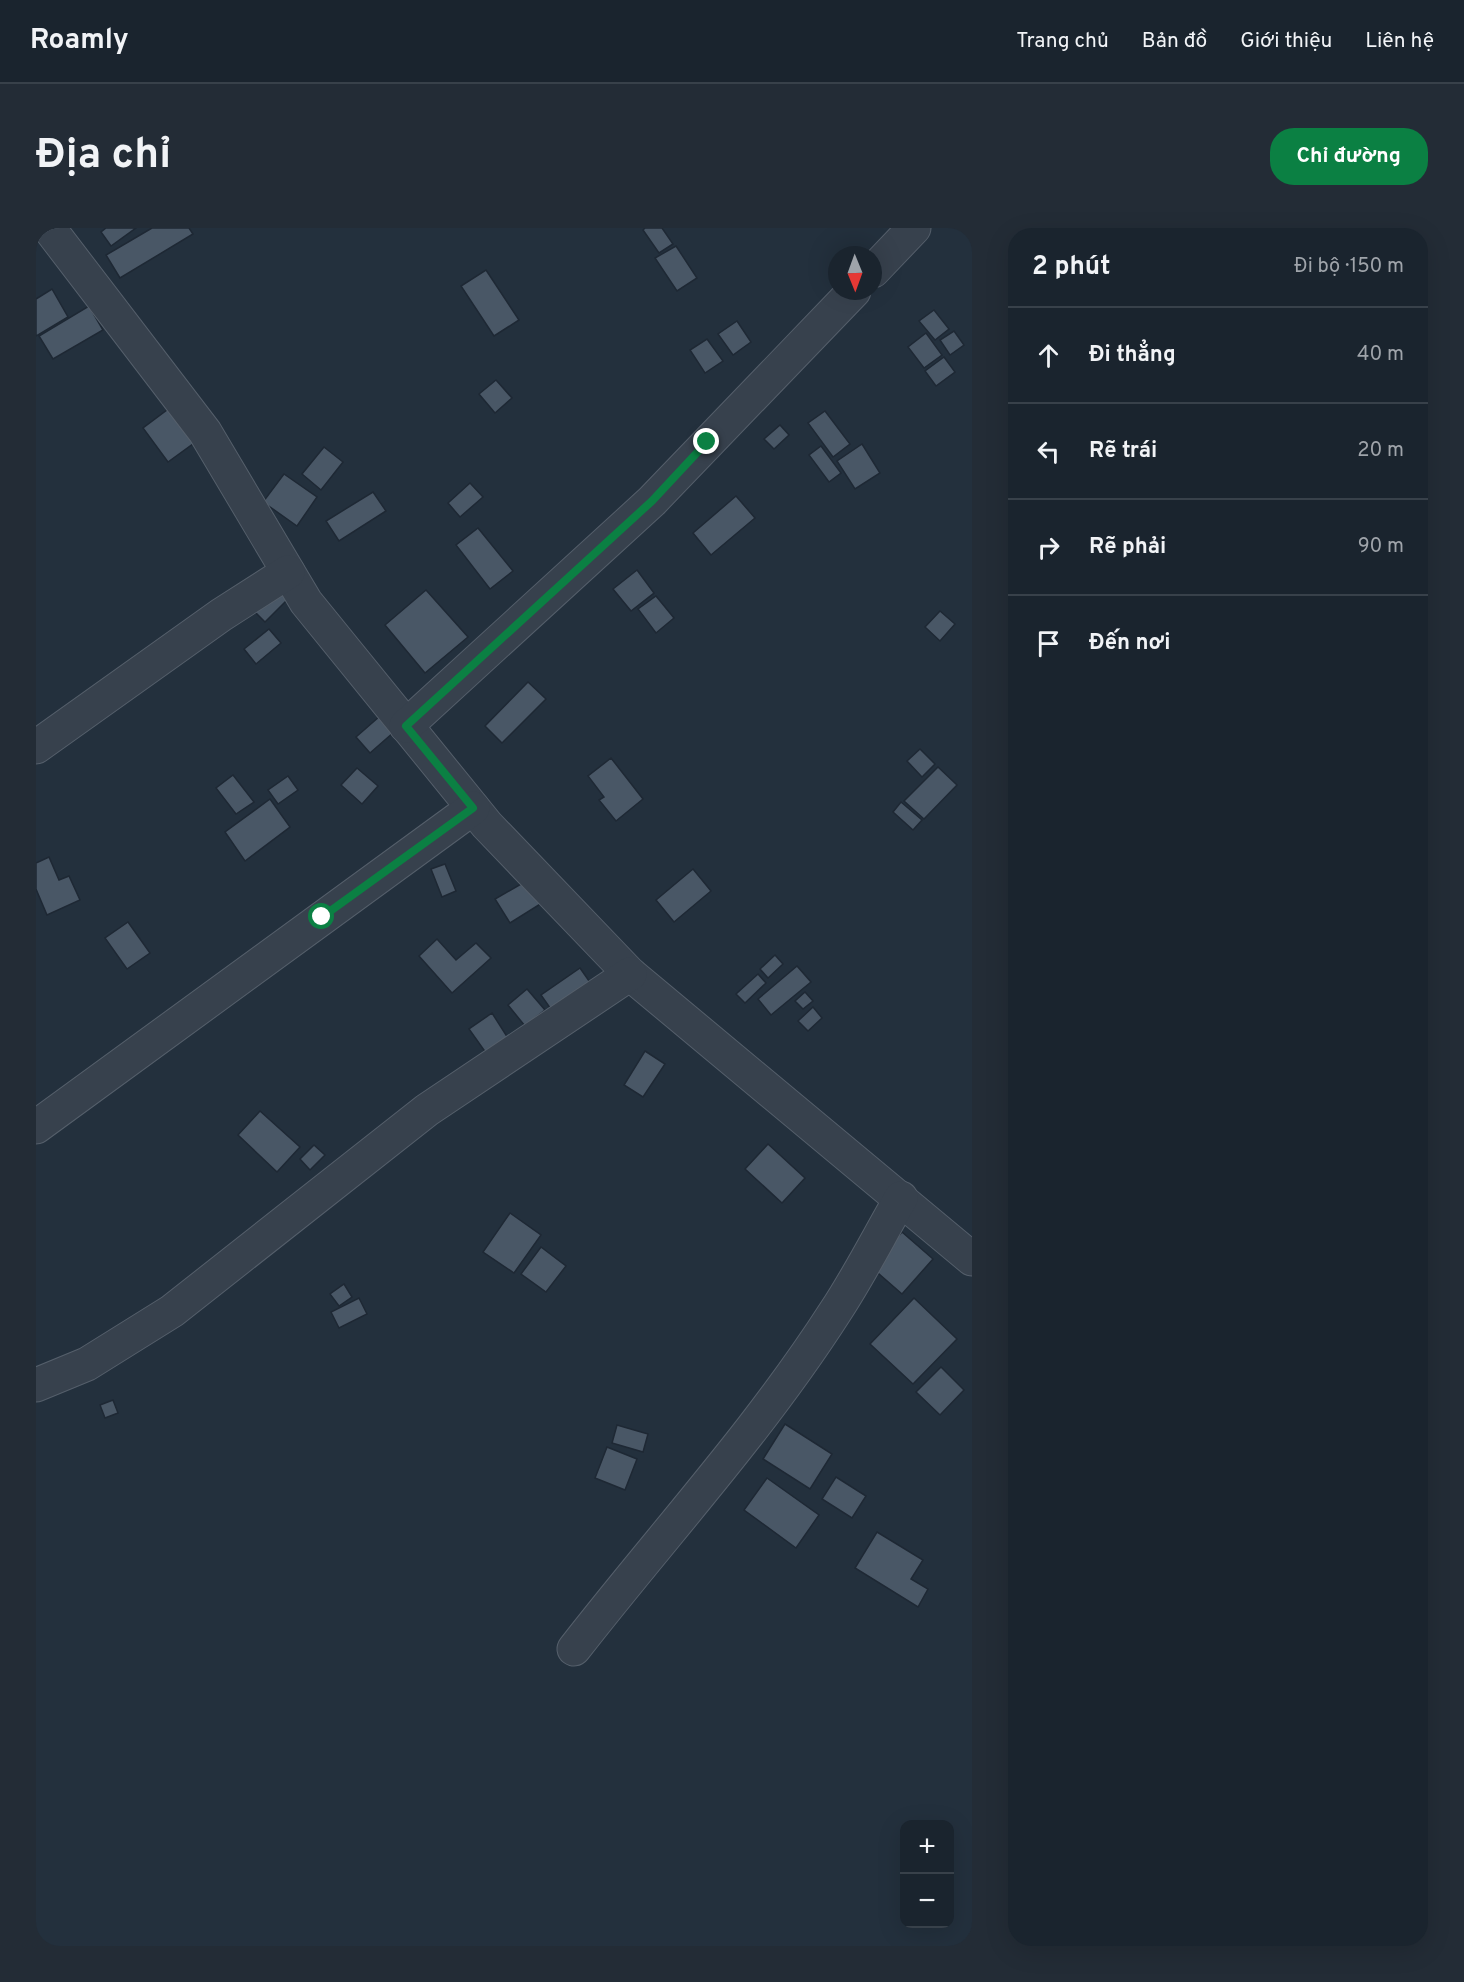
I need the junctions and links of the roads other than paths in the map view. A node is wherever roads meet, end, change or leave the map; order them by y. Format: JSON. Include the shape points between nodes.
{"nodes":[{"id":1,"x":49,"y":228,"type":"edge"},
{"id":2,"x":914,"y":228,"type":"edge"},
{"id":3,"x":882,"y":262,"type":"edge"},
{"id":4,"x":845,"y":300,"type":"edge"},
{"id":5,"x":288,"y":572,"type":"junction"},
{"id":6,"x":406,"y":726,"type":"junction"},
{"id":7,"x":36,"y":747,"type":"edge"},
{"id":8,"x":473,"y":808,"type":"junction"},
{"id":9,"x":630,"y":974,"type":"junction"},
{"id":10,"x":36,"y":1127,"type":"edge"},
{"id":11,"x":901,"y":1198,"type":"junction"},
{"id":12,"x":972,"y":1258,"type":"edge"},
{"id":13,"x":36,"y":1385,"type":"edge"},
{"id":14,"x":574,"y":1649,"type":"dead end"}],
"edges":[{"from":1,"to":5,"type":"street","via":[[205,432]]},
{"from":2,"to":3,"type":"street"},
{"from":4,"to":6,"type":"street","via":[[652,501]]},
{"from":5,"to":6,"type":"street","via":[[306,602]]},
{"from":5,"to":7,"type":"street"},
{"from":6,"to":8,"type":"street"},
{"from":8,"to":9,"type":"street"},
{"from":8,"to":10,"type":"street"},
{"from":9,"to":11,"type":"street"},
{"from":9,"to":13,"type":"street","via":[[427,1110],[172,1311],[87,1364]]},
{"from":11,"to":12,"type":"street"},
{"from":11,"to":14,"type":"street","via":[[836,1312],[791,1376]]}]}
